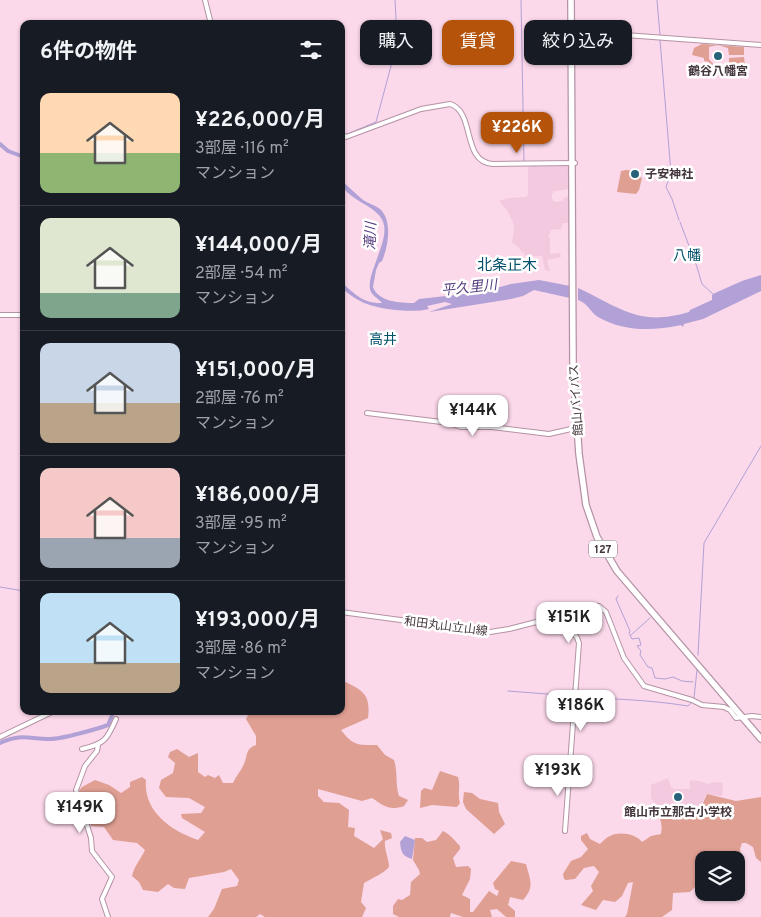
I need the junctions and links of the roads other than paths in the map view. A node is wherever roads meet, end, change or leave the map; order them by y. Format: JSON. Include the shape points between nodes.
{"nodes":[{"id":1,"x":204,"y":0,"type":"edge"},
{"id":2,"x":572,"y":0,"type":"edge"},
{"id":3,"x":210,"y":20,"type":"edge"},
{"id":4,"x":573,"y":20,"type":"edge"},
{"id":5,"x":632,"y":36,"type":"edge"},
{"id":6,"x":761,"y":46,"type":"edge"},
{"id":7,"x":573,"y":65,"type":"edge"},
{"id":8,"x":345,"y":136,"type":"edge"},
{"id":9,"x":573,"y":163,"type":"junction"},
{"id":10,"x":20,"y":315,"type":"edge"},
{"id":11,"x":0,"y":316,"type":"edge"},
{"id":12,"x":367,"y":413,"type":"dead end"},
{"id":13,"x":579,"y":427,"type":"junction"},
{"id":14,"x":345,"y":613,"type":"edge"},
{"id":15,"x":556,"y":616,"type":"junction"},
{"id":16,"x":46,"y":715,"type":"edge"},
{"id":17,"x":761,"y":717,"type":"edge"},
{"id":18,"x":745,"y":718,"type":"junction"},
{"id":19,"x":116,"y":719,"type":"dead end"},
{"id":20,"x":761,"y":734,"type":"edge"},
{"id":21,"x":0,"y":737,"type":"edge"},
{"id":22,"x":761,"y":740,"type":"edge"},
{"id":23,"x":98,"y":745,"type":"junction"},
{"id":24,"x":82,"y":749,"type":"dead end"},
{"id":25,"x":565,"y":831,"type":"dead end"},
{"id":26,"x":108,"y":917,"type":"edge"}],
"edges":[{"from":1,"to":3,"type":"street"},
{"from":2,"to":4,"type":"highway","name":"館山バイパス","number":"127"},
{"from":5,"to":6,"type":"street"},
{"from":7,"to":9,"type":"highway","name":"館山バイパス","number":"127"},
{"from":8,"to":9,"type":"street","via":[[421,109],[450,104],[460,110],[474,150],[485,163]]},
{"from":9,"to":13,"type":"highway","name":"館山バイパス","number":"127","via":[[573,364]]},
{"from":10,"to":11,"type":"street"},
{"from":12,"to":13,"type":"street","via":[[461,427],[549,434]]},
{"from":13,"to":18,"type":"highway","name":"館山バイパス","number":"127","via":[[586,505],[608,557],[631,589]]},
{"from":14,"to":15,"type":"street","name":"和田丸山立山線","via":[[490,632]]},
{"from":15,"to":18,"type":"street","name":"和田丸山立山線","via":[[595,606],[603,608],[624,658],[644,686],[702,704],[724,707],[736,718]]},
{"from":15,"to":25,"type":"street","via":[[578,639]]},
{"from":16,"to":21,"type":"street"},
{"from":17,"to":18,"type":"street","name":"和田丸山立山線"},
{"from":18,"to":20,"type":"highway","name":"館山バイパス","number":"127"},
{"from":18,"to":22,"type":"highway","name":"館山バイパス","number":"127"},
{"from":19,"to":23,"type":"street","via":[[109,735]]},
{"from":23,"to":24,"type":"street"},
{"from":23,"to":26,"type":"street","via":[[76,790],[92,851],[112,877],[102,899]]}]}
